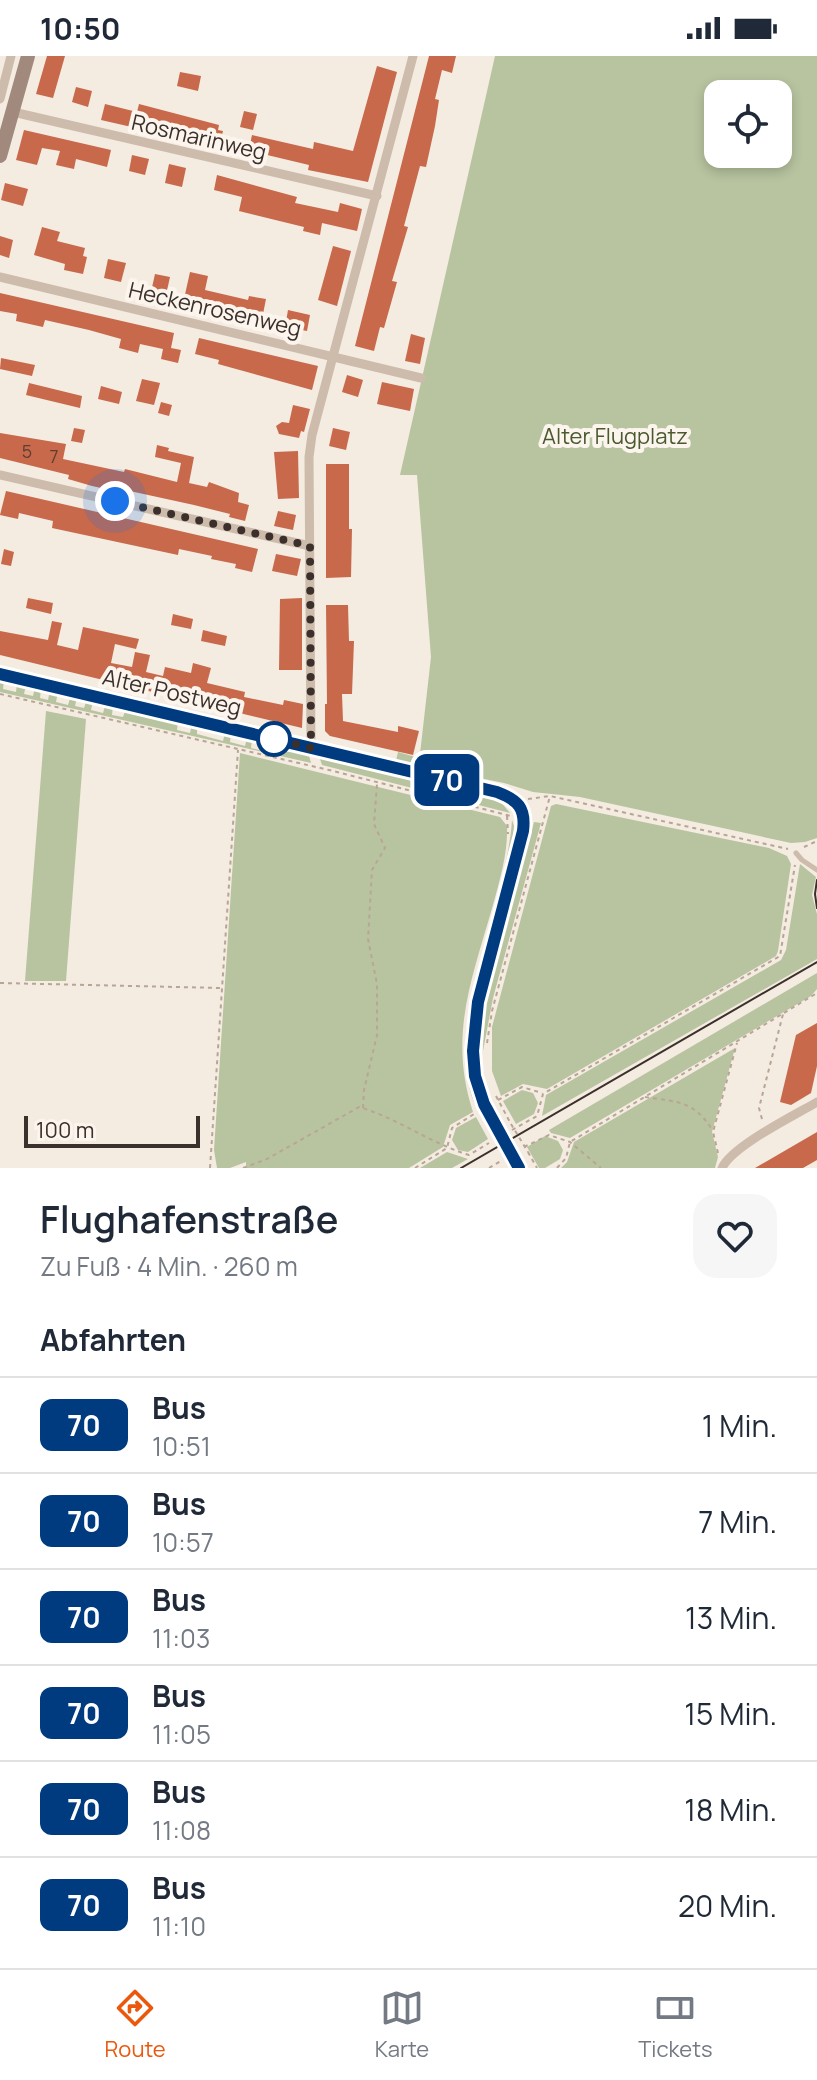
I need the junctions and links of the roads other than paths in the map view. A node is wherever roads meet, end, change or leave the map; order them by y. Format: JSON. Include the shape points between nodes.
{"nodes":[{"id":1,"x":11,"y":56,"type":"edge"},
{"id":2,"x":28,"y":56,"type":"edge"},
{"id":3,"x":413,"y":56,"type":"edge"},
{"id":4,"x":0,"y":99,"type":"edge"},
{"id":5,"x":13,"y":112,"type":"junction"},
{"id":6,"x":0,"y":156,"type":"edge"},
{"id":7,"x":377,"y":196,"type":"junction"},
{"id":8,"x":0,"y":277,"type":"edge"},
{"id":9,"x":335,"y":355,"type":"junction"},
{"id":10,"x":421,"y":378,"type":"dead end"},
{"id":11,"x":0,"y":475,"type":"edge"},
{"id":12,"x":310,"y":546,"type":"junction"},
{"id":13,"x":0,"y":673,"type":"edge"},
{"id":14,"x":311,"y":748,"type":"junction"},
{"id":15,"x":796,"y":853,"type":"road end"},
{"id":16,"x":817,"y":870,"type":"edge"},
{"id":17,"x":817,"y":1102,"type":"edge"},
{"id":18,"x":519,"y":1157,"type":"edge"},
{"id":19,"x":723,"y":1165,"type":"edge"}],
"edges":[{"from":1,"to":4,"type":"street"},
{"from":2,"to":5,"type":"main road"},
{"from":3,"to":7,"type":"street"},
{"from":5,"to":6,"type":"main road"},
{"from":5,"to":7,"type":"street","name":"Rosmarinweg"},
{"from":7,"to":9,"type":"street"},
{"from":8,"to":9,"type":"street","name":"Heckenrosenweg"},
{"from":9,"to":10,"type":"street","name":"Heckenrosenweg"},
{"from":9,"to":12,"type":"street","via":[[309,457]]},
{"from":11,"to":12,"type":"street"},
{"from":12,"to":14,"type":"street"},
{"from":13,"to":14,"type":"main road","name":"Alter Postweg"},
{"from":14,"to":18,"type":"main road","name":"Alter Postweg","bridge":true,"via":[[497,792],[519,803],[525,819],[473,1034],[475,1076],[484,1104]]},
{"from":15,"to":16,"type":"lane"},
{"from":17,"to":19,"type":"street"}]}
